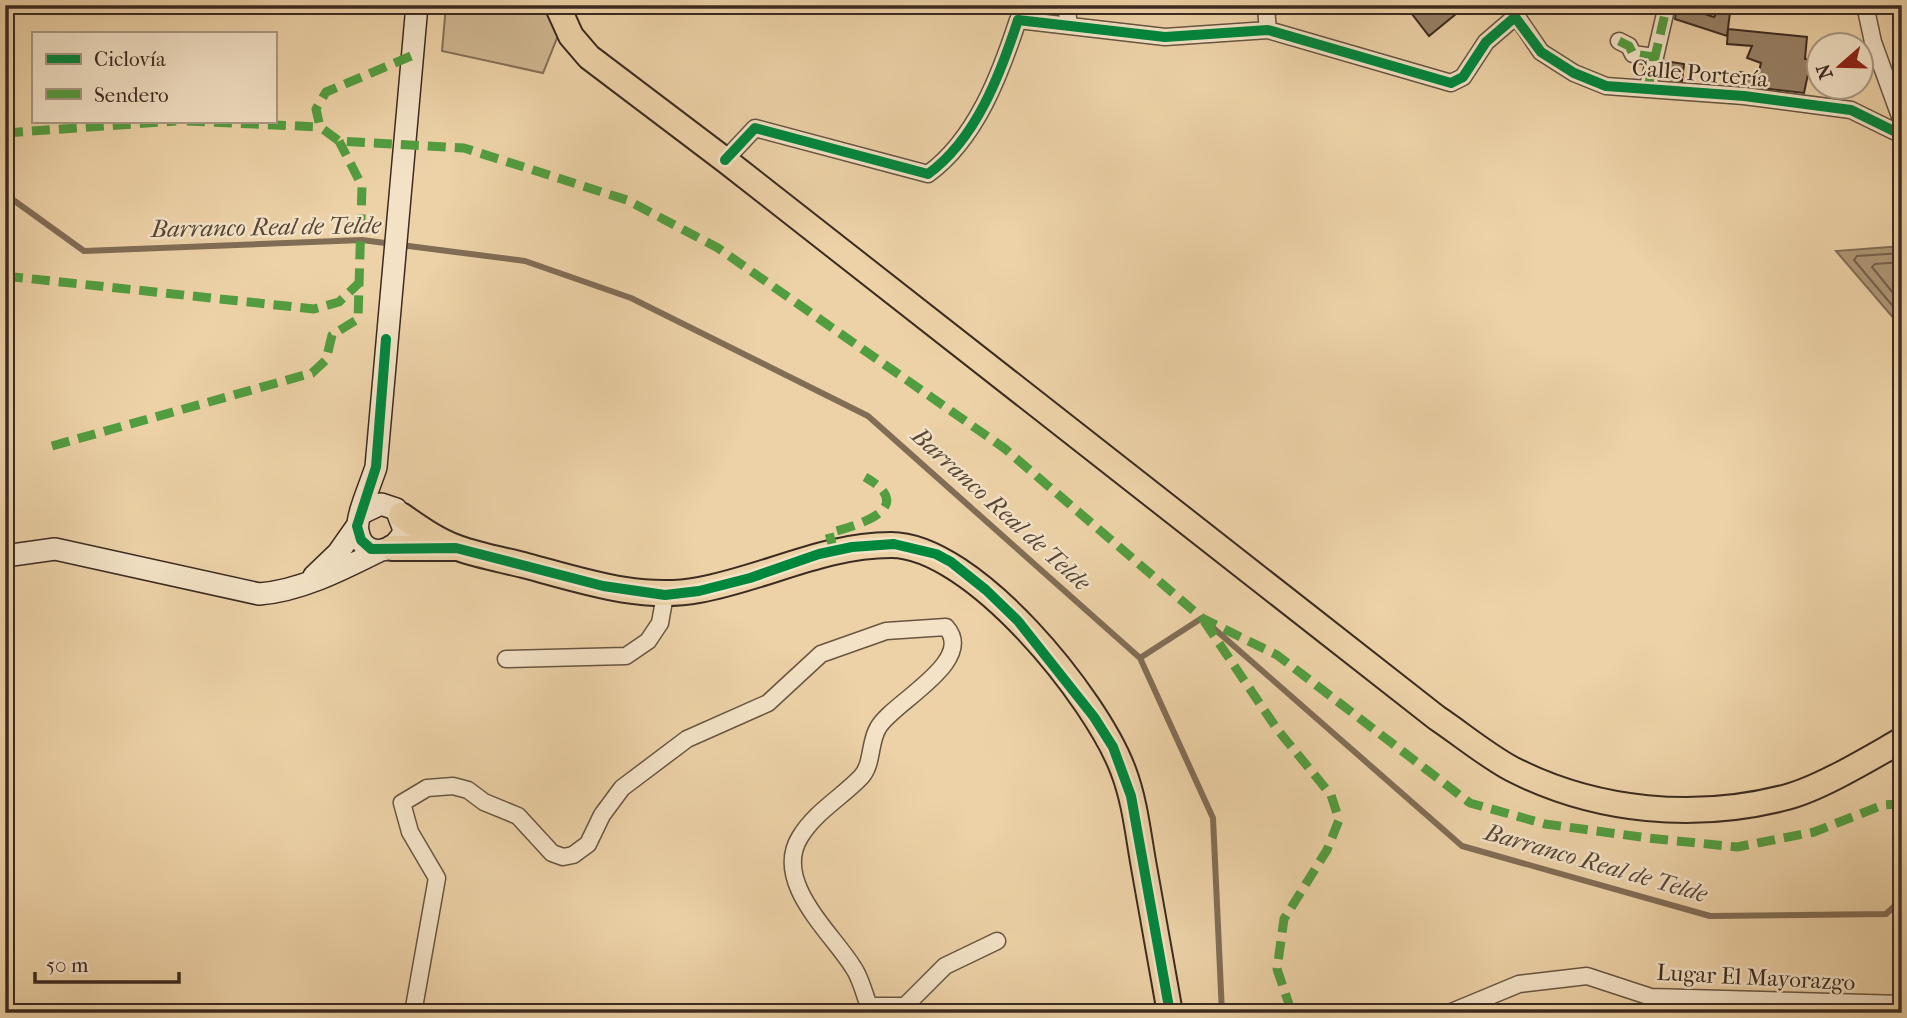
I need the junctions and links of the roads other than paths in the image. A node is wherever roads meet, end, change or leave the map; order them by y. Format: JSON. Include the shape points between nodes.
{"nodes":[{"id":1,"x":557,"y":5,"type":"edge"},
{"id":2,"x":1066,"y":5,"type":"edge"},
{"id":3,"x":1251,"y":5,"type":"edge"},
{"id":4,"x":1277,"y":5,"type":"edge"},
{"id":5,"x":1667,"y":5,"type":"edge"},
{"id":6,"x":1865,"y":5,"type":"edge"},
{"id":7,"x":1512,"y":11,"type":"edge"},
{"id":8,"x":413,"y":12,"type":"edge"},
{"id":9,"x":1069,"y":25,"type":"junction"},
{"id":10,"x":1268,"y":30,"type":"junction"},
{"id":11,"x":1619,"y":41,"type":"dead end"},
{"id":12,"x":1654,"y":57,"type":"junction"},
{"id":13,"x":1648,"y":86,"type":"junction"},
{"id":14,"x":1902,"y":122,"type":"edge"},
{"id":15,"x":1902,"y":135,"type":"edge"},
{"id":16,"x":726,"y":160,"type":"junction"},
{"id":17,"x":376,"y":467,"type":"junction"},
{"id":18,"x":398,"y":512,"type":"junction"},
{"id":19,"x":360,"y":519,"type":"junction"},
{"id":20,"x":456,"y":548,"type":"junction"},
{"id":21,"x":385,"y":550,"type":"junction"},
{"id":22,"x":5,"y":556,"type":"edge"},
{"id":23,"x":310,"y":580,"type":"junction"},
{"id":24,"x":665,"y":595,"type":"junction"},
{"id":25,"x":506,"y":659,"type":"dead end"},
{"id":26,"x":1902,"y":740,"type":"edge"},
{"id":27,"x":997,"y":941,"type":"dead end"},
{"id":28,"x":1902,"y":1004,"type":"edge"},
{"id":29,"x":867,"y":1010,"type":"edge"},
{"id":30,"x":413,"y":1013,"type":"edge"},
{"id":31,"x":1170,"y":1013,"type":"edge"},
{"id":32,"x":1449,"y":1013,"type":"edge"}],
"edges":[{"from":1,"to":16,"type":"main road","via":[[571,36],[589,57]]},
{"from":2,"to":9,"type":"street"},
{"from":3,"to":10,"type":"street"},
{"from":4,"to":10,"type":"street","via":[[1266,9]]},
{"from":5,"to":12,"type":"street"},
{"from":6,"to":14,"type":"street","via":[[1873,42]]},
{"from":7,"to":10,"type":"street","via":[[1463,77],[1451,83]]},
{"from":7,"to":13,"type":"street","name":"Calle Portería","via":[[1541,52],[1574,73],[1606,86]]},
{"from":8,"to":17,"type":"main road"},
{"from":9,"to":10,"type":"street","via":[[1165,37]]},
{"from":9,"to":16,"type":"street","via":[[1018,20],[998,80],[948,159],[928,174],[755,128]]},
{"from":11,"to":12,"type":"street","via":[[1633,54]]},
{"from":12,"to":13,"type":"street"},
{"from":13,"to":15,"type":"street","name":"Calle Portería","via":[[1850,110]]},
{"from":16,"to":26,"type":"main road","via":[[1437,718],[1511,768],[1571,794],[1634,808],[1709,810],[1789,796]]},
{"from":17,"to":18,"type":"main road"},
{"from":17,"to":19,"type":"main road"},
{"from":18,"to":19,"type":"main road","via":[[382,504]]},
{"from":18,"to":20,"type":"main road"},
{"from":18,"to":21,"type":"main road","via":[[404,530]]},
{"from":19,"to":21,"type":"main road","via":[[365,545]]},
{"from":19,"to":23,"type":"main road","via":[[338,553]]},
{"from":20,"to":21,"type":"main road"},
{"from":20,"to":24,"type":"main road","via":[[603,586]]},
{"from":21,"to":23,"type":"main road"},
{"from":22,"to":23,"type":"main road","via":[[55,549],[259,594],[283,592]]},
{"from":24,"to":25,"type":"street","via":[[660,623],[648,641],[625,656]]},
{"from":24,"to":31,"type":"main road","via":[[750,578],[819,554],[894,544],[936,554],[986,590],[1048,655],[1113,747],[1132,796]]},
{"from":27,"to":29,"type":"street","via":[[945,966],[905,1006]]},
{"from":28,"to":32,"type":"street","name":"Lugar El Mayorazgo","via":[[1651,997],[1587,976],[1519,984]]},
{"from":29,"to":30,"type":"street","via":[[855,968],[804,902],[793,866],[798,838],[862,776],[877,728],[944,664],[953,639],[946,627],[886,631],[821,654],[768,703],[687,739],[622,788],[588,844],[573,855],[552,853],[518,816],[468,790],[427,788],[402,803],[410,832],[437,878]]}]}
